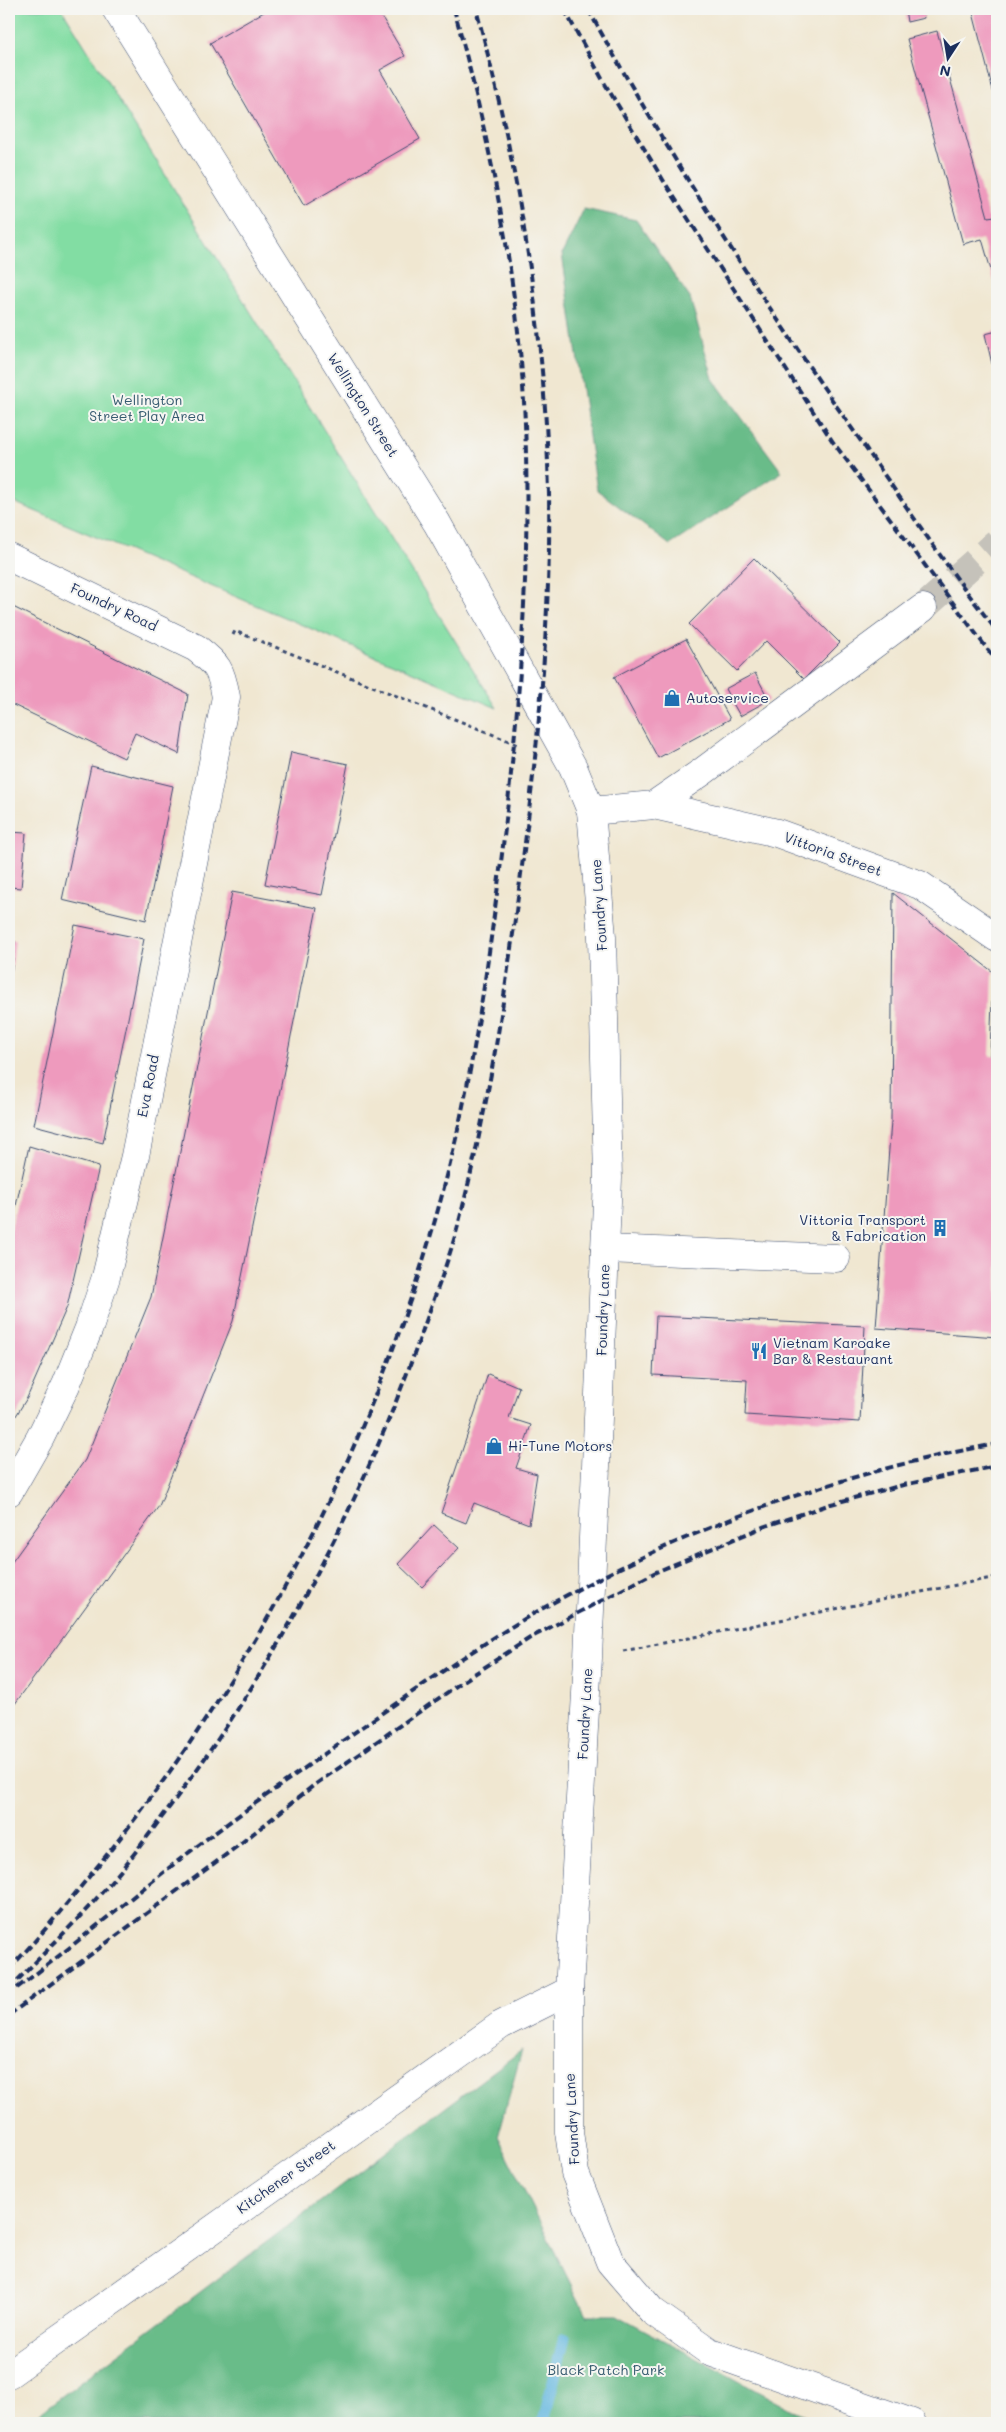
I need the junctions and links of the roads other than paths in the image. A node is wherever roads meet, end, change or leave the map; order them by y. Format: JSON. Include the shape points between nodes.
{"nodes":[{"id":1,"x":116,"y":9,"type":"edge"},
{"id":2,"x":9,"y":557,"type":"edge"},
{"id":3,"x":923,"y":608,"type":"tunnel mouth"},
{"id":4,"x":216,"y":663,"type":"joint"},
{"id":5,"x":654,"y":805,"type":"junction"},
{"id":6,"x":591,"y":811,"type":"junction"},
{"id":7,"x":997,"y":938,"type":"edge"},
{"id":8,"x":605,"y":1249,"type":"junction"},
{"id":9,"x":836,"y":1258,"type":"dead end"},
{"id":10,"x":9,"y":1492,"type":"edge"},
{"id":11,"x":569,"y":1991,"type":"junction"},
{"id":12,"x":9,"y":2374,"type":"edge"},
{"id":13,"x":912,"y":2423,"type":"edge"}],
"edges":[{"from":1,"to":6,"type":"street","name":"Wellington Street","via":[[437,523],[573,767]]},
{"from":2,"to":4,"type":"street","name":"Foundry Road","via":[[168,633]]},
{"from":3,"to":5,"type":"street"},
{"from":4,"to":10,"type":"street","name":"Eva Road","via":[[226,697],[224,715],[135,1156],[106,1277],[66,1385]]},
{"from":5,"to":6,"type":"street"},
{"from":5,"to":7,"type":"street","name":"Vittoria Street","via":[[777,833],[920,885]]},
{"from":6,"to":8,"type":"street","name":"Foundry Lane","via":[[602,937],[608,1178]]},
{"from":8,"to":9,"type":"street"},
{"from":8,"to":11,"type":"street","name":"Foundry Lane","via":[[588,1658]]},
{"from":11,"to":12,"type":"street","name":"Kitchener Street","via":[[501,2025]]},
{"from":11,"to":13,"type":"street","name":"Foundry Lane","via":[[570,2132],[575,2173],[610,2262],[652,2311],[710,2352]]}]}
